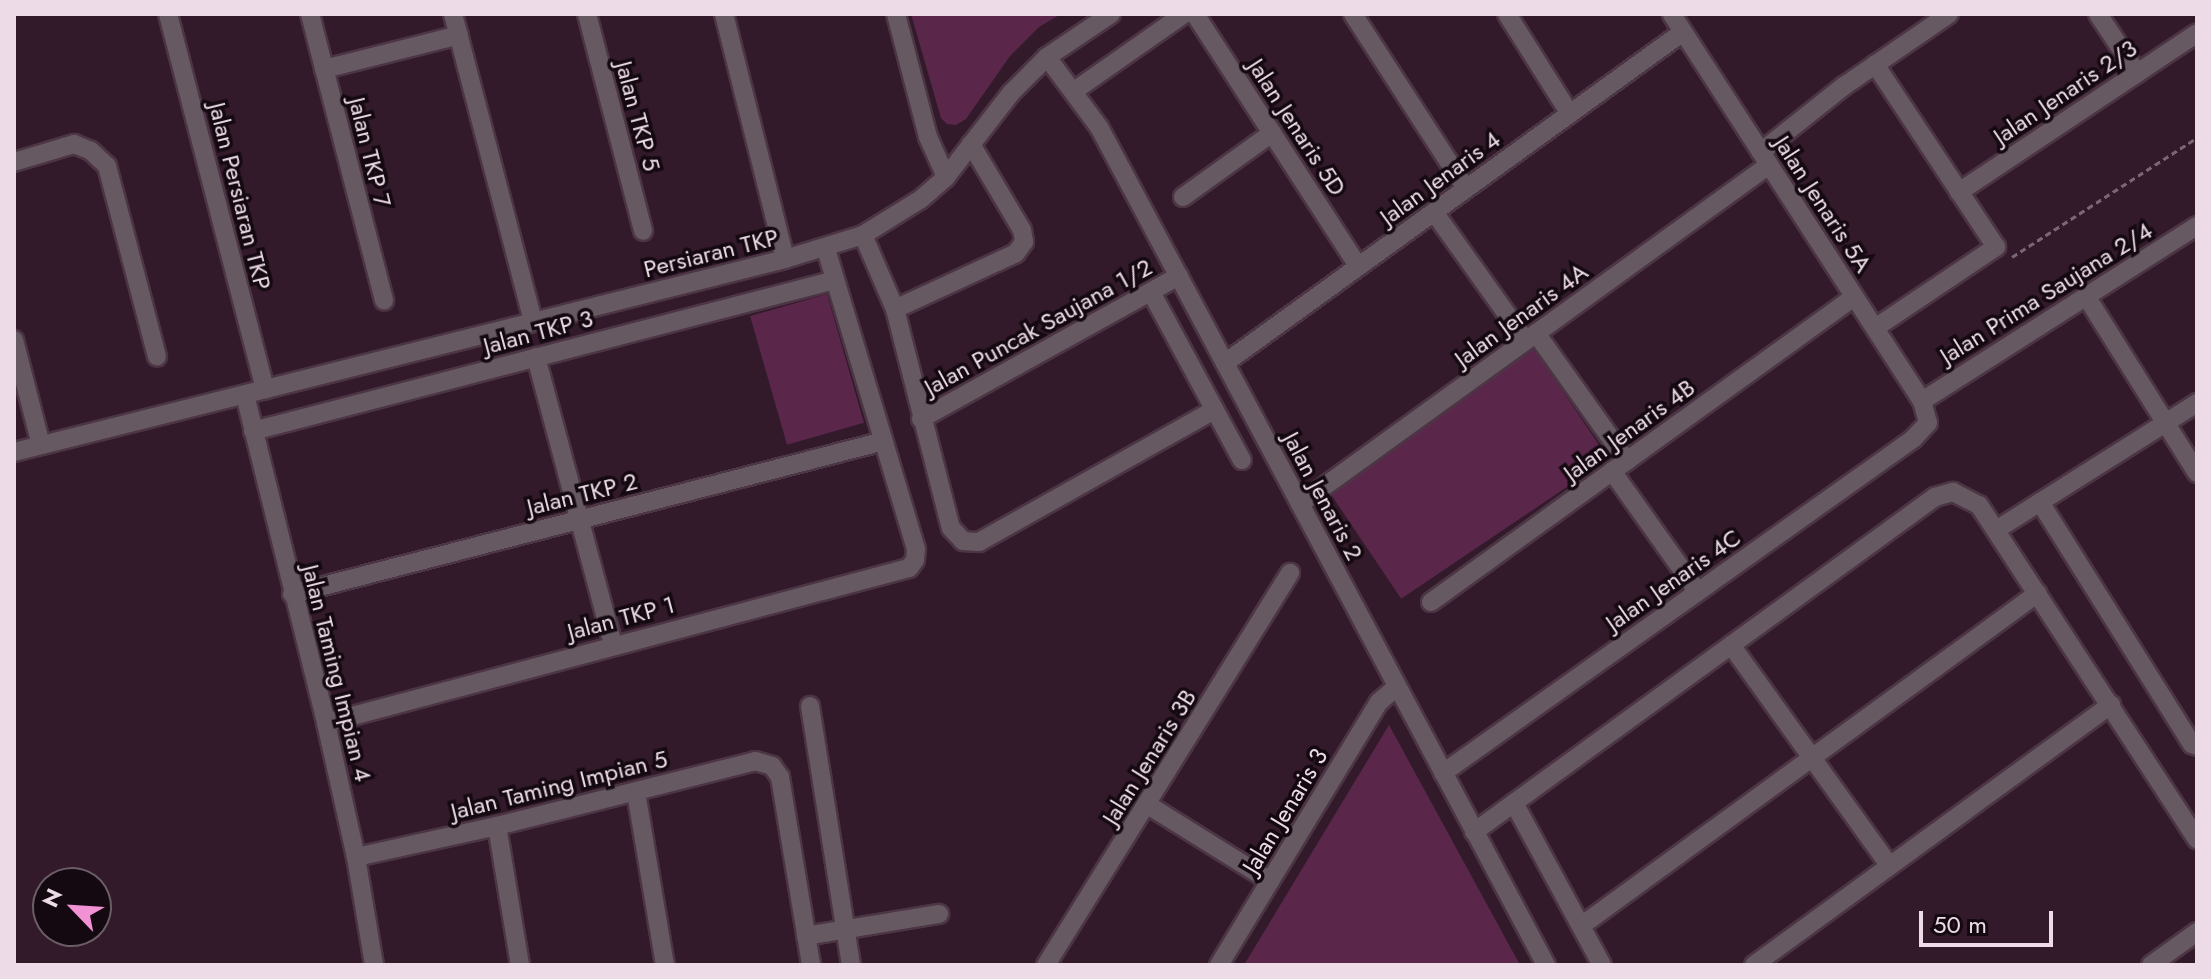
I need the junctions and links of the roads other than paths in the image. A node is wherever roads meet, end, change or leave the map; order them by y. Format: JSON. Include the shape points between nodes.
{"nodes":[{"id":1,"x":168,"y":14,"type":"edge"},
{"id":2,"x":310,"y":14,"type":"edge"},
{"id":3,"x":453,"y":14,"type":"edge"},
{"id":4,"x":587,"y":14,"type":"edge"},
{"id":5,"x":724,"y":14,"type":"edge"},
{"id":6,"x":896,"y":14,"type":"edge"},
{"id":7,"x":1128,"y":14,"type":"edge"},
{"id":8,"x":1184,"y":14,"type":"edge"},
{"id":9,"x":1195,"y":14,"type":"edge"},
{"id":10,"x":1353,"y":14,"type":"edge"},
{"id":11,"x":1507,"y":14,"type":"edge"},
{"id":12,"x":1672,"y":14,"type":"edge"},
{"id":13,"x":1949,"y":14,"type":"edge"},
{"id":14,"x":2098,"y":14,"type":"edge"},
{"id":15,"x":1110,"y":15,"type":"edge"},
{"id":16,"x":1683,"y":32,"type":"junction"},
{"id":17,"x":2197,"y":33,"type":"edge"},
{"id":18,"x":459,"y":35,"type":"junction"},
{"id":19,"x":1047,"y":57,"type":"junction"},
{"id":20,"x":1875,"y":64,"type":"junction"},
{"id":21,"x":324,"y":69,"type":"junction"},
{"id":22,"x":2137,"y":73,"type":"junction"},
{"id":23,"x":1074,"y":91,"type":"junction"},
{"id":24,"x":1570,"y":114,"type":"junction"},
{"id":25,"x":1272,"y":133,"type":"junction"},
{"id":26,"x":971,"y":144,"type":"junction"},
{"id":27,"x":1765,"y":158,"type":"junction"},
{"id":28,"x":14,"y":162,"type":"edge"},
{"id":29,"x":946,"y":177,"type":"junction"},
{"id":30,"x":1466,"y":189,"type":"junction"},
{"id":31,"x":1959,"y":192,"type":"junction"},
{"id":32,"x":1183,"y":197,"type":"dead end"},
{"id":33,"x":1434,"y":212,"type":"junction"},
{"id":34,"x":2197,"y":226,"type":"edge"},
{"id":35,"x":643,"y":231,"type":"dead end"},
{"id":36,"x":863,"y":235,"type":"junction"},
{"id":37,"x":826,"y":249,"type":"junction"},
{"id":38,"x":785,"y":259,"type":"junction"},
{"id":39,"x":1358,"y":266,"type":"junction"},
{"id":40,"x":1179,"y":276,"type":"junction"},
{"id":41,"x":835,"y":280,"type":"junction"},
{"id":42,"x":1151,"y":292,"type":"junction"},
{"id":43,"x":2086,"y":296,"type":"junction"},
{"id":44,"x":1854,"y":297,"type":"junction"},
{"id":45,"x":384,"y":301,"type":"dead end"},
{"id":46,"x":895,"y":309,"type":"junction"},
{"id":47,"x":533,"y":321,"type":"junction"},
{"id":48,"x":1875,"y":328,"type":"junction"},
{"id":49,"x":1531,"y":337,"type":"junction"},
{"id":50,"x":14,"y":340,"type":"edge"},
{"id":51,"x":157,"y":357,"type":"dead end"},
{"id":52,"x":536,"y":357,"type":"junction"},
{"id":53,"x":1225,"y":363,"type":"junction"},
{"id":54,"x":265,"y":390,"type":"junction"},
{"id":55,"x":245,"y":395,"type":"junction"},
{"id":56,"x":1922,"y":401,"type":"junction"},
{"id":57,"x":2197,"y":403,"type":"edge"},
{"id":58,"x":1214,"y":410,"type":"junction"},
{"id":59,"x":921,"y":419,"type":"junction"},
{"id":60,"x":1928,"y":423,"type":"joint"},
{"id":61,"x":2165,"y":423,"type":"junction"},
{"id":62,"x":253,"y":431,"type":"junction"},
{"id":63,"x":884,"y":441,"type":"junction"},
{"id":64,"x":41,"y":445,"type":"junction"},
{"id":65,"x":14,"y":452,"type":"edge"},
{"id":66,"x":1242,"y":460,"type":"dead end"},
{"id":67,"x":1620,"y":466,"type":"junction"},
{"id":68,"x":2197,"y":473,"type":"edge"},
{"id":69,"x":2040,"y":502,"type":"junction"},
{"id":70,"x":1300,"y":504,"type":"junction"},
{"id":71,"x":581,"y":519,"type":"junction"},
{"id":72,"x":1996,"y":530,"type":"junction"},
{"id":73,"x":1290,"y":573,"type":"dead end"},
{"id":74,"x":1698,"y":592,"type":"junction"},
{"id":75,"x":2038,"y":593,"type":"junction"},
{"id":76,"x":292,"y":594,"type":"junction"},
{"id":77,"x":1431,"y":602,"type":"dead end"},
{"id":78,"x":613,"y":645,"type":"junction"},
{"id":79,"x":1731,"y":645,"type":"junction"},
{"id":80,"x":1397,"y":687,"type":"junction"},
{"id":81,"x":2111,"y":705,"type":"junction"},
{"id":82,"x":810,"y":706,"type":"dead end"},
{"id":83,"x":326,"y":723,"type":"junction"},
{"id":84,"x":2197,"y":746,"type":"edge"},
{"id":85,"x":1812,"y":758,"type":"junction"},
{"id":86,"x":1443,"y":773,"type":"junction"},
{"id":87,"x":636,"y":792,"type":"junction"},
{"id":88,"x":1514,"y":803,"type":"junction"},
{"id":89,"x":1148,"y":805,"type":"junction"},
{"id":90,"x":497,"y":826,"type":"junction"},
{"id":91,"x":1474,"y":832,"type":"junction"},
{"id":92,"x":2197,"y":839,"type":"edge"},
{"id":93,"x":356,"y":857,"type":"junction"},
{"id":94,"x":1890,"y":866,"type":"junction"},
{"id":95,"x":1270,"y":881,"type":"junction"},
{"id":96,"x":939,"y":914,"type":"dead end"},
{"id":97,"x":1581,"y":926,"type":"junction"},
{"id":98,"x":845,"y":929,"type":"junction"},
{"id":99,"x":2197,"y":932,"type":"edge"},
{"id":100,"x":806,"y":936,"type":"junction"},
{"id":101,"x":374,"y":965,"type":"edge"},
{"id":102,"x":520,"y":965,"type":"edge"},
{"id":103,"x":665,"y":965,"type":"edge"},
{"id":104,"x":811,"y":965,"type":"edge"},
{"id":105,"x":851,"y":965,"type":"edge"},
{"id":106,"x":1046,"y":965,"type":"edge"},
{"id":107,"x":1219,"y":965,"type":"edge"},
{"id":108,"x":1546,"y":965,"type":"edge"},
{"id":109,"x":1602,"y":965,"type":"edge"},
{"id":110,"x":1754,"y":965,"type":"edge"},
{"id":111,"x":2151,"y":965,"type":"edge"}],
"edges":[{"from":1,"to":54,"type":"street","name":"Jalan Persiaran TKP"},
{"from":2,"to":21,"type":"street","name":"Jalan TKP 7"},
{"from":3,"to":18,"type":"street"},
{"from":4,"to":35,"type":"street","name":"Jalan TKP 5"},
{"from":5,"to":38,"type":"street"},
{"from":6,"to":29,"type":"street","via":[[928,137]]},
{"from":7,"to":15,"type":"street","name":"Persiaran TKP"},
{"from":8,"to":23,"type":"street"},
{"from":9,"to":25,"type":"street","name":"Jalan Jenaris 5D"},
{"from":10,"to":30,"type":"street"},
{"from":11,"to":24,"type":"street"},
{"from":12,"to":16,"type":"street","name":"Jalan Jenaris 5A"},
{"from":13,"to":20,"type":"street","name":"Jalan Jenaris 4A"},
{"from":14,"to":22,"type":"street"},
{"from":15,"to":19,"type":"street","name":"Persiaran TKP"},
{"from":16,"to":24,"type":"street","name":"Jalan Jenaris 4"},
{"from":16,"to":27,"type":"street","name":"Jalan Jenaris 5A"},
{"from":17,"to":22,"type":"street","name":"Jalan Jenaris 2/3"},
{"from":18,"to":21,"type":"street"},
{"from":18,"to":47,"type":"street"},
{"from":19,"to":23,"type":"street","name":"Jalan Jenaris 2"},
{"from":19,"to":26,"type":"street","name":"Persiaran TKP"},
{"from":20,"to":27,"type":"street","name":"Jalan Jenaris 4A"},
{"from":20,"to":31,"type":"street"},
{"from":21,"to":45,"type":"street","name":"Jalan TKP 7"},
{"from":22,"to":31,"type":"street","name":"Jalan Jenaris 2/3"},
{"from":23,"to":40,"type":"street","name":"Jalan Jenaris 2"},
{"from":24,"to":30,"type":"street","name":"Jalan Jenaris 4"},
{"from":25,"to":32,"type":"street"},
{"from":25,"to":39,"type":"street","name":"Jalan Jenaris 5D"},
{"from":26,"to":29,"type":"street","name":"Persiaran TKP"},
{"from":26,"to":46,"type":"street","via":[[1024,242],[1016,253]]},
{"from":27,"to":44,"type":"street","name":"Jalan Jenaris 5A"},
{"from":27,"to":49,"type":"street","name":"Jalan Jenaris 4A"},
{"from":28,"to":51,"type":"street","via":[[74,144],[107,166]]},
{"from":29,"to":36,"type":"street","name":"Persiaran TKP"},
{"from":30,"to":33,"type":"street","name":"Jalan Jenaris 4"},
{"from":31,"to":48,"type":"street","via":[[1999,255]]},
{"from":33,"to":39,"type":"street","name":"Jalan Jenaris 4"},
{"from":33,"to":49,"type":"street"},
{"from":34,"to":43,"type":"street","name":"Jalan Prima Saujana 2/4"},
{"from":36,"to":37,"type":"street","name":"Persiaran TKP"},
{"from":36,"to":46,"type":"street"},
{"from":37,"to":38,"type":"street","name":"Persiaran TKP"},
{"from":37,"to":41,"type":"street"},
{"from":38,"to":47,"type":"street","name":"Persiaran TKP"},
{"from":39,"to":53,"type":"street","name":"Jalan Jenaris 4"},
{"from":40,"to":42,"type":"street","name":"Jalan Puncak Saujana 1/2"},
{"from":40,"to":53,"type":"street","name":"Jalan Jenaris 2"},
{"from":41,"to":52,"type":"street","name":"Jalan TKP 3"},
{"from":41,"to":63,"type":"street"},
{"from":42,"to":58,"type":"street"},
{"from":42,"to":59,"type":"street","name":"Jalan Puncak Saujana 1/2"},
{"from":43,"to":56,"type":"street","name":"Jalan Prima Saujana 2/4"},
{"from":43,"to":61,"type":"street"},
{"from":44,"to":48,"type":"street","name":"Jalan Jenaris 5A"},
{"from":44,"to":67,"type":"street","name":"Jalan Jenaris 4B"},
{"from":46,"to":59,"type":"street"},
{"from":47,"to":54,"type":"street","name":"Persiaran TKP"},
{"from":48,"to":56,"type":"street","name":"Jalan Jenaris 5A"},
{"from":49,"to":67,"type":"street"},
{"from":49,"to":70,"type":"street","name":"Jalan Jenaris 4A"},
{"from":50,"to":64,"type":"street"},
{"from":52,"to":62,"type":"street","name":"Jalan TKP 3"},
{"from":52,"to":71,"type":"street"},
{"from":53,"to":70,"type":"street","name":"Jalan Jenaris 2"},
{"from":54,"to":55,"type":"street","name":"Persiaran TKP"},
{"from":55,"to":62,"type":"street","name":"Jalan Taming Impian 4"},
{"from":55,"to":64,"type":"street","name":"Persiaran TKP"},
{"from":56,"to":60,"type":"street","name":"Jalan Jenaris 5A"},
{"from":57,"to":61,"type":"street"},
{"from":58,"to":59,"type":"street","via":[[979,542],[963,541],[951,528]]},
{"from":58,"to":66,"type":"street"},
{"from":60,"to":74,"type":"street","name":"Jalan Jenaris 4C","via":[[1913,439]]},
{"from":61,"to":68,"type":"street"},
{"from":61,"to":69,"type":"street"},
{"from":62,"to":76,"type":"street","name":"Jalan Taming Impian 4"},
{"from":63,"to":71,"type":"street","name":"Jalan TKP 2"},
{"from":63,"to":78,"type":"street","name":"Jalan TKP 1","via":[[916,549],[909,568]]},
{"from":64,"to":65,"type":"street","name":"Persiaran TKP"},
{"from":67,"to":74,"type":"street"},
{"from":67,"to":77,"type":"street","name":"Jalan Jenaris 4B"},
{"from":69,"to":72,"type":"street"},
{"from":69,"to":84,"type":"street"},
{"from":70,"to":80,"type":"street","name":"Jalan Jenaris 2"},
{"from":71,"to":76,"type":"street","name":"Jalan TKP 2"},
{"from":71,"to":78,"type":"street"},
{"from":72,"to":75,"type":"street"},
{"from":72,"to":79,"type":"street","via":[[1968,497],[1953,492],[1935,497]]},
{"from":73,"to":89,"type":"street","name":"Jalan Jenaris 3B"},
{"from":74,"to":86,"type":"street","name":"Jalan Jenaris 4C"},
{"from":75,"to":81,"type":"street"},
{"from":75,"to":85,"type":"street"},
{"from":76,"to":83,"type":"street","name":"Jalan Taming Impian 4"},
{"from":78,"to":83,"type":"street","name":"Jalan TKP 1"},
{"from":79,"to":85,"type":"street"},
{"from":79,"to":88,"type":"street"},
{"from":80,"to":86,"type":"street","name":"Jalan Jenaris 2"},
{"from":80,"to":95,"type":"street","name":"Jalan Jenaris 3","via":[[1379,702]]},
{"from":81,"to":92,"type":"street"},
{"from":81,"to":94,"type":"street"},
{"from":82,"to":98,"type":"street"},
{"from":83,"to":93,"type":"street","name":"Jalan Taming Impian 4"},
{"from":85,"to":94,"type":"street"},
{"from":85,"to":97,"type":"street"},
{"from":86,"to":91,"type":"street","name":"Jalan Jenaris 2"},
{"from":87,"to":90,"type":"street","name":"Jalan Taming Impian 5"},
{"from":87,"to":100,"type":"street","name":"Jalan Taming Impian 5","via":[[755,761],[772,766],[780,777]]},
{"from":87,"to":103,"type":"street"},
{"from":88,"to":91,"type":"street"},
{"from":88,"to":97,"type":"street"},
{"from":89,"to":95,"type":"street"},
{"from":89,"to":106,"type":"street","name":"Jalan Jenaris 3B"},
{"from":90,"to":93,"type":"street","name":"Jalan Taming Impian 5"},
{"from":90,"to":102,"type":"street"},
{"from":91,"to":108,"type":"street","name":"Jalan Jenaris 2"},
{"from":93,"to":101,"type":"street","name":"Jalan Taming Impian 4"},
{"from":94,"to":110,"type":"street"},
{"from":95,"to":107,"type":"street","name":"Jalan Jenaris 3"},
{"from":96,"to":98,"type":"street"},
{"from":97,"to":109,"type":"street"},
{"from":98,"to":100,"type":"street"},
{"from":98,"to":105,"type":"street"},
{"from":99,"to":111,"type":"street"},
{"from":100,"to":104,"type":"street"}]}
